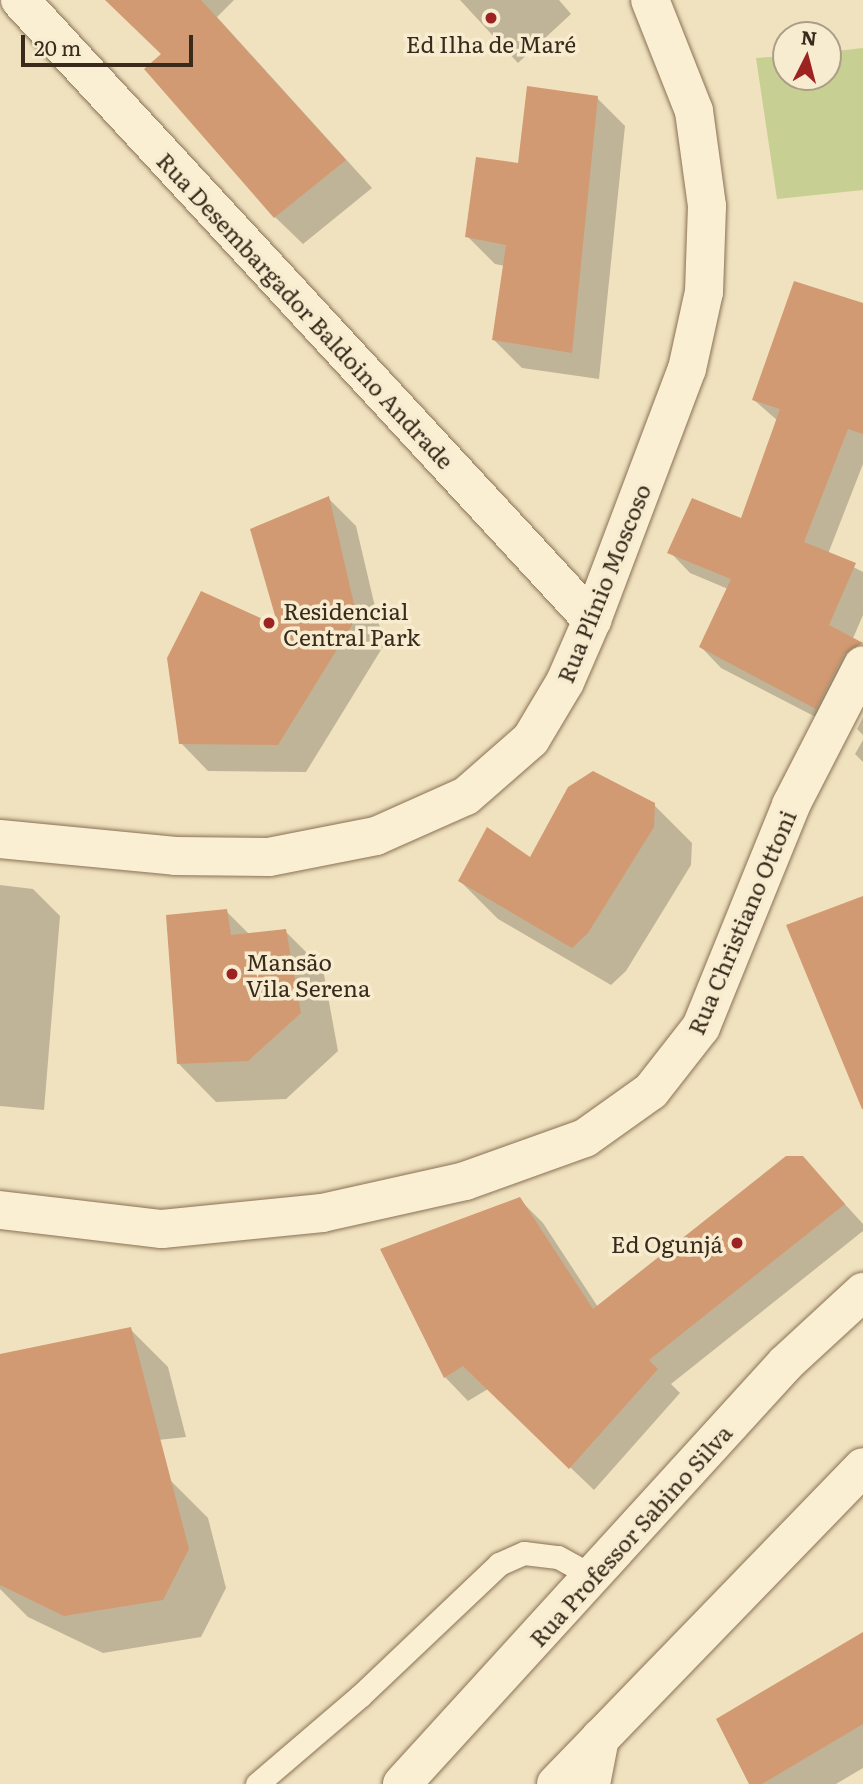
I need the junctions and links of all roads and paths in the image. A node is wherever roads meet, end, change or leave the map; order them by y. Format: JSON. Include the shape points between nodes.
{"nodes":[{"id":1,"x":20,"y":0,"type":"edge"},
{"id":2,"x":650,"y":0,"type":"edge"},
{"id":3,"x":592,"y":620,"type":"junction"},
{"id":4,"x":863,"y":665,"type":"edge"},
{"id":5,"x":0,"y":839,"type":"edge"},
{"id":6,"x":0,"y":1210,"type":"edge"},
{"id":7,"x":863,"y":1292,"type":"edge"},
{"id":8,"x":863,"y":1467,"type":"edge"},
{"id":9,"x":592,"y":1576,"type":"junction"},
{"id":10,"x":600,"y":1738,"type":"junction"},
{"id":11,"x":257,"y":1784,"type":"edge"},
{"id":12,"x":402,"y":1784,"type":"edge"},
{"id":13,"x":556,"y":1784,"type":"edge"},
{"id":14,"x":591,"y":1784,"type":"edge"}],
"edges":[{"from":1,"to":3,"type":"street","name":"Rua Desembargador Baldoino Andrade"},
{"from":2,"to":3,"type":"street","name":"Rua Plínio Moscoso","via":[[694,111],[707,206],[704,292],[687,369]]},
{"from":3,"to":5,"type":"street","name":"Rua Plínio Moscoso","via":[[565,682],[531,739],[466,796],[376,836],[268,857],[175,856]]},
{"from":4,"to":6,"type":"street","name":"Rua Christiano Ottoni","via":[[791,805],[701,1027],[651,1091],[584,1138],[464,1181],[322,1213],[162,1229]]},
{"from":7,"to":9,"type":"street","name":"Rua Professor Sabino Silva","via":[[786,1363]]},
{"from":8,"to":10,"type":"street"},
{"from":9,"to":11,"type":"lane","via":[[558,1557],[524,1553],[499,1564],[340,1715]]},
{"from":9,"to":12,"type":"street","name":"Rua Professor Sabino Silva"},
{"from":10,"to":13,"type":"street"},
{"from":10,"to":14,"type":"street"}]}
